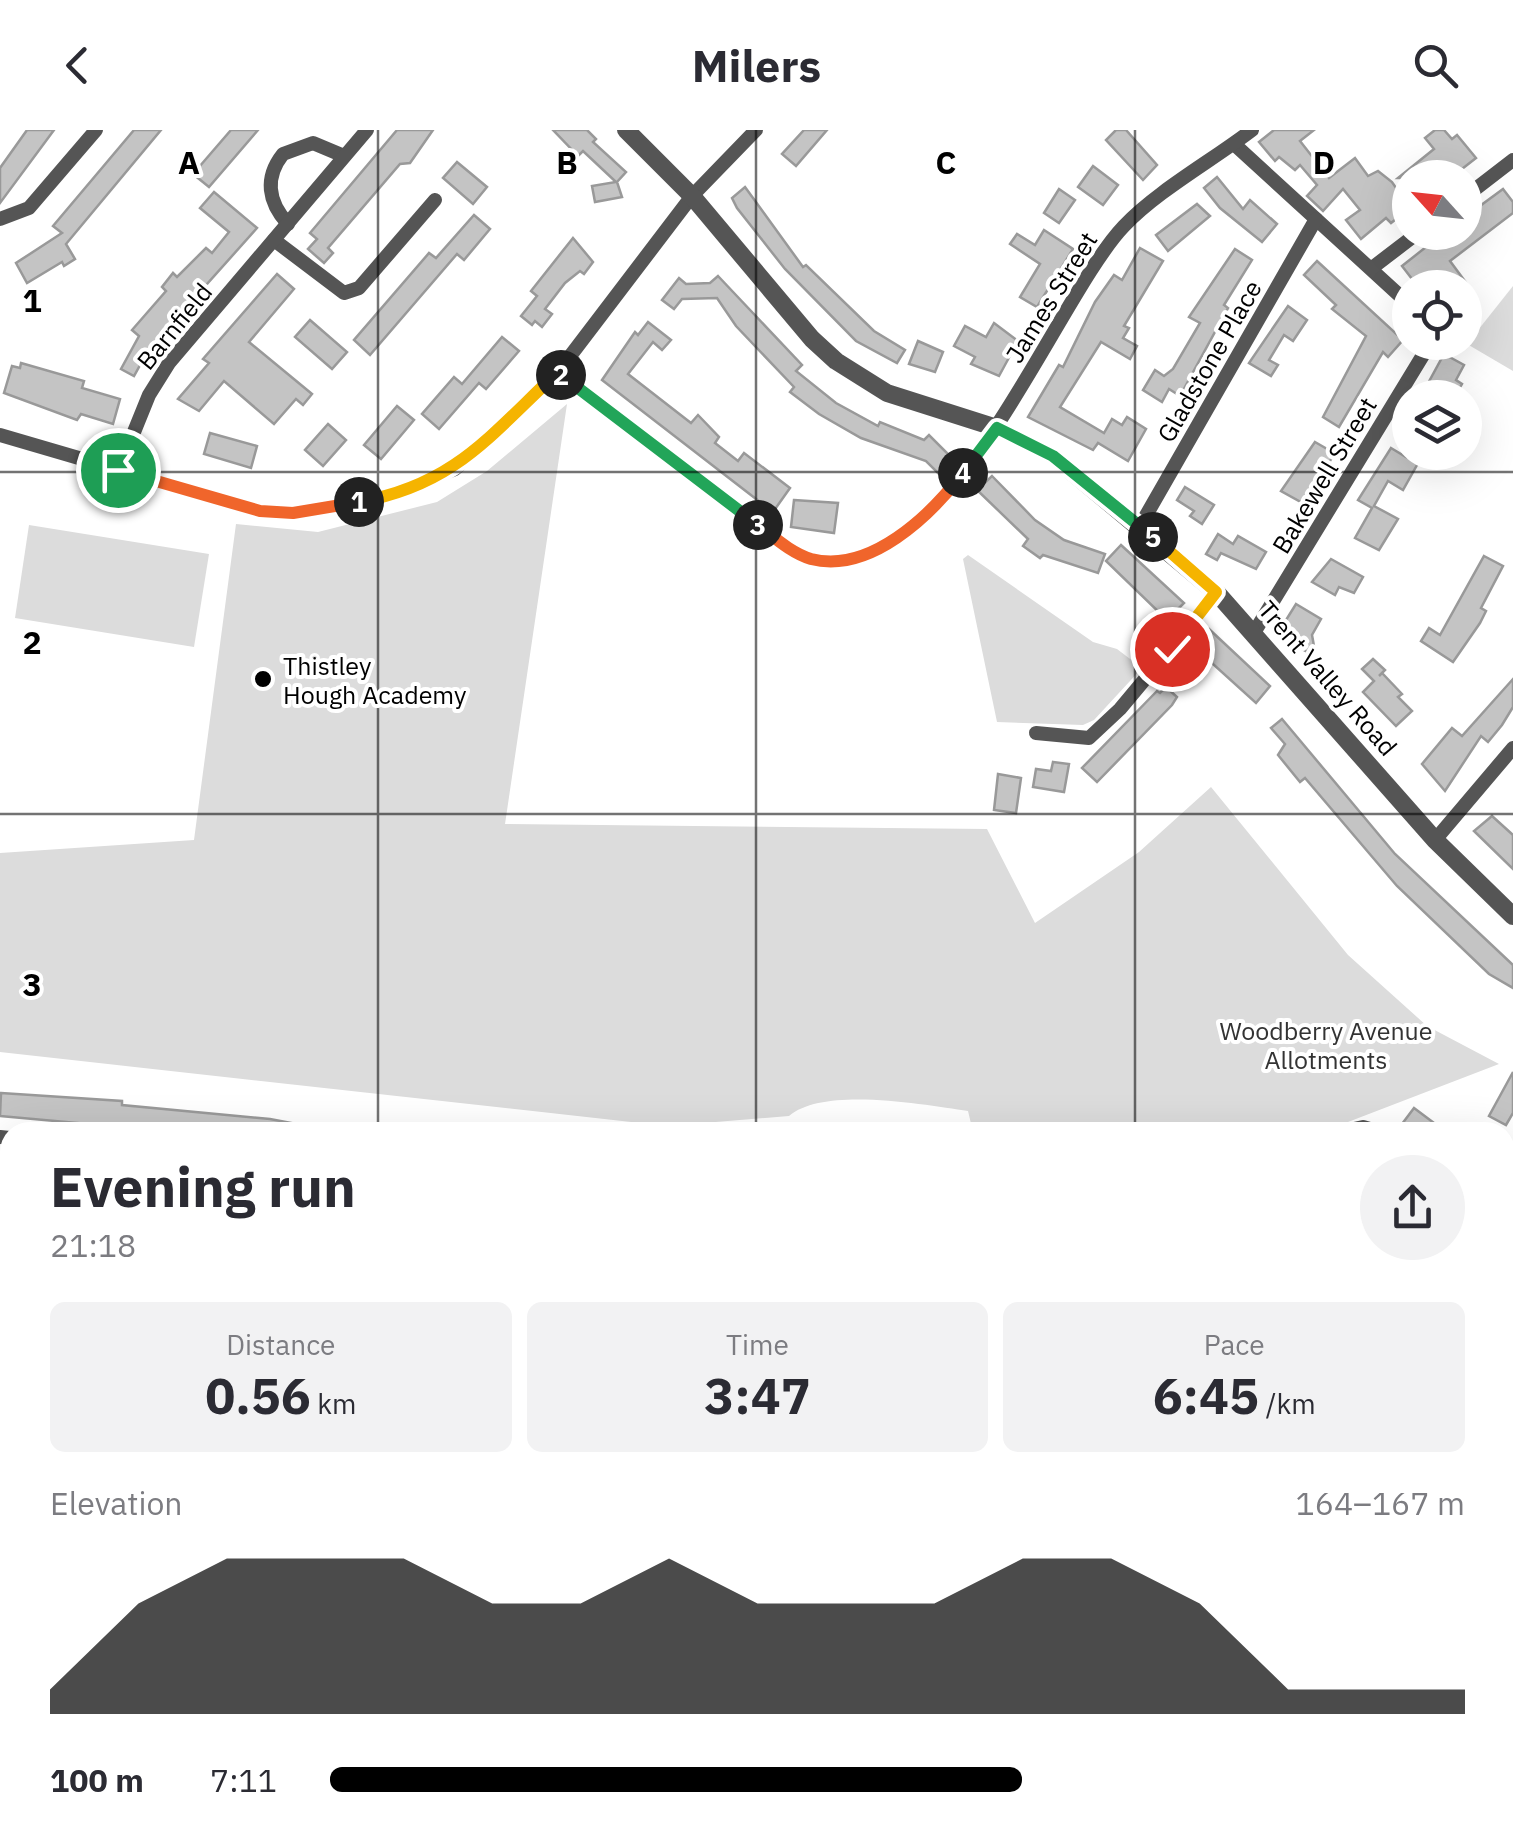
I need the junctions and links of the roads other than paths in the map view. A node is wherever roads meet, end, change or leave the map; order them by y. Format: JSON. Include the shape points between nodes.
{"nodes":[{"id":1,"x":96,"y":130,"type":"edge"},
{"id":2,"x":367,"y":130,"type":"edge"},
{"id":3,"x":626,"y":130,"type":"edge"},
{"id":4,"x":756,"y":130,"type":"edge"},
{"id":5,"x":1252,"y":130,"type":"edge"},
{"id":6,"x":1234,"y":144,"type":"junction"},
{"id":7,"x":344,"y":156,"type":"junction"},
{"id":8,"x":1513,"y":160,"type":"edge"},
{"id":9,"x":1482,"y":184,"type":"edge"},
{"id":10,"x":692,"y":196,"type":"junction"},
{"id":11,"x":435,"y":200,"type":"dead end"},
{"id":12,"x":0,"y":219,"type":"edge"},
{"id":13,"x":1316,"y":219,"type":"junction"},
{"id":14,"x":288,"y":224,"type":"junction"},
{"id":15,"x":274,"y":240,"type":"junction"},
{"id":16,"x":1396,"y":250,"type":"edge"},
{"id":17,"x":1372,"y":268,"type":"junction"},
{"id":18,"x":1392,"y":287,"type":"edge"},
{"id":19,"x":1420,"y":360,"type":"edge"},
{"id":20,"x":558,"y":372,"type":"junction"},
{"id":21,"x":997,"y":428,"type":"junction"},
{"id":22,"x":0,"y":435,"type":"edge"},
{"id":23,"x":118,"y":470,"type":"junction"},
{"id":24,"x":1140,"y":526,"type":"junction"},
{"id":25,"x":1216,"y":592,"type":"junction"},
{"id":26,"x":1255,"y":631,"type":"junction"},
{"id":27,"x":1036,"y":733,"type":"dead end"},
{"id":28,"x":1513,"y":748,"type":"edge"},
{"id":29,"x":1435,"y":840,"type":"junction"},
{"id":30,"x":1513,"y":916,"type":"edge"}],
"edges":[{"from":1,"to":12,"type":"street","via":[[29,208]]},
{"from":2,"to":7,"type":"street","name":"Barnfield"},
{"from":3,"to":10,"type":"street","name":"Trent Valley Road"},
{"from":4,"to":10,"type":"street"},
{"from":5,"to":6,"type":"street","name":"James Street"},
{"from":6,"to":13,"type":"street"},
{"from":6,"to":21,"type":"street","name":"James Street","via":[[1125,224]]},
{"from":7,"to":14,"type":"street","name":"Barnfield"},
{"from":7,"to":14,"type":"street","via":[[313,144],[283,154],[270,189],[272,204]]},
{"from":8,"to":9,"type":"street"},
{"from":10,"to":20,"type":"street"},
{"from":10,"to":21,"type":"street","name":"Trent Valley Road","via":[[836,361],[887,393]]},
{"from":11,"to":15,"type":"street","via":[[358,288],[344,293]]},
{"from":13,"to":17,"type":"street"},
{"from":13,"to":24,"type":"street","name":"Gladstone Place"},
{"from":14,"to":15,"type":"street","name":"Barnfield"},
{"from":15,"to":23,"type":"street","name":"Barnfield","via":[[169,363]]},
{"from":16,"to":17,"type":"street"},
{"from":17,"to":18,"type":"street"},
{"from":19,"to":26,"type":"street","name":"Bakewell Street"},
{"from":20,"to":21,"type":"street","name":"James Street","via":[[795,552],[834,562],[864,555],[922,516]]},
{"from":20,"to":23,"type":"street","via":[[454,469],[384,498],[293,513],[260,511]]},
{"from":21,"to":24,"type":"street","name":"Trent Valley Road","via":[[1053,456]]},
{"from":22,"to":23,"type":"street"},
{"from":24,"to":25,"type":"street","name":"Trent Valley Road"},
{"from":25,"to":26,"type":"street","name":"Trent Valley Road"},
{"from":25,"to":27,"type":"street","via":[[1089,738]]},
{"from":26,"to":29,"type":"street","name":"Trent Valley Road"},
{"from":28,"to":29,"type":"street"},
{"from":29,"to":30,"type":"street","name":"Trent Valley Road"}]}
